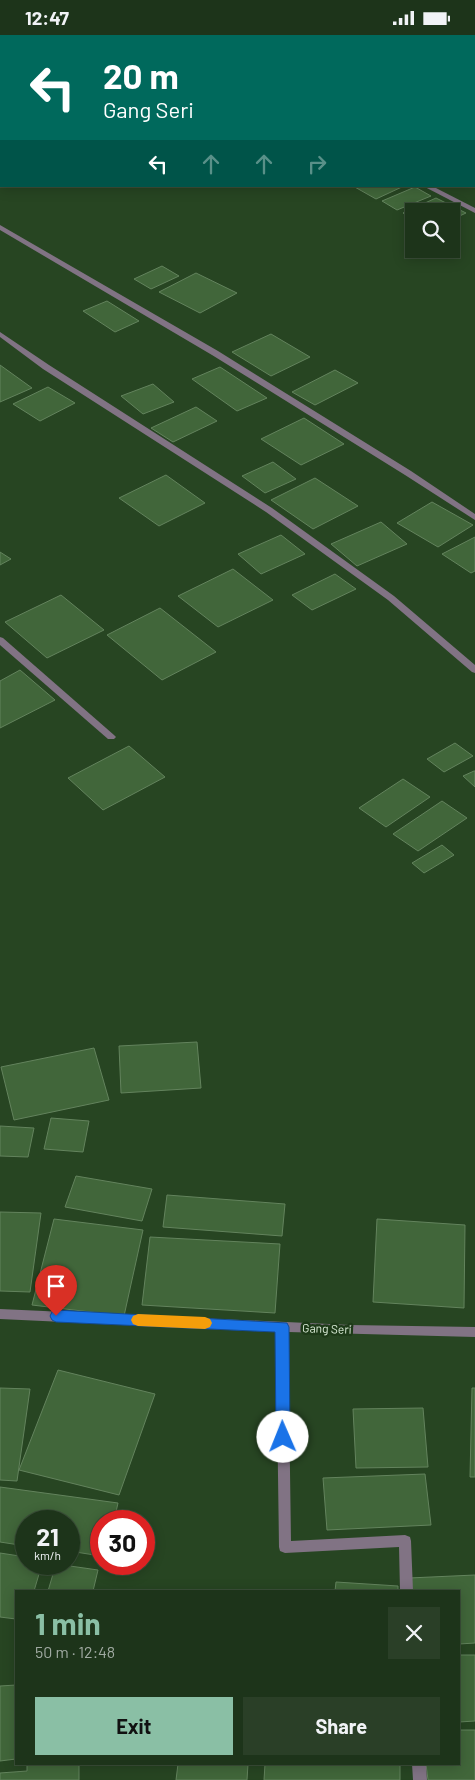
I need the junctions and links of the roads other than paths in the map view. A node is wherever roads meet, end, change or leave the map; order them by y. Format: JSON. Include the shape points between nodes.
{"nodes":[{"id":1,"x":428,"y":187,"type":"edge"},
{"id":2,"x":475,"y":211,"type":"edge"},
{"id":3,"x":0,"y":227,"type":"edge"},
{"id":4,"x":0,"y":334,"type":"edge"},
{"id":5,"x":475,"y":518,"type":"edge"},
{"id":6,"x":0,"y":641,"type":"edge"},
{"id":7,"x":475,"y":669,"type":"edge"},
{"id":8,"x":111,"y":737,"type":"dead end"},
{"id":9,"x":0,"y":1313,"type":"edge"},
{"id":10,"x":282,"y":1327,"type":"junction"},
{"id":11,"x":475,"y":1332,"type":"edge"},
{"id":12,"x":407,"y":1590,"type":"edge"},
{"id":13,"x":419,"y":1765,"type":"edge"},
{"id":14,"x":420,"y":1780,"type":"edge"}],
"edges":[{"from":1,"to":2,"type":"street"},
{"from":3,"to":5,"type":"street","via":[[215,353]]},
{"from":4,"to":7,"type":"street","via":[[269,510],[391,598]]},
{"from":6,"to":8,"type":"street"},
{"from":9,"to":10,"type":"street","name":"Gang Seri"},
{"from":10,"to":11,"type":"street","name":"Gang Seri"},
{"from":10,"to":12,"type":"street","via":[[285,1547],[404,1541]]},
{"from":13,"to":14,"type":"street"}]}
